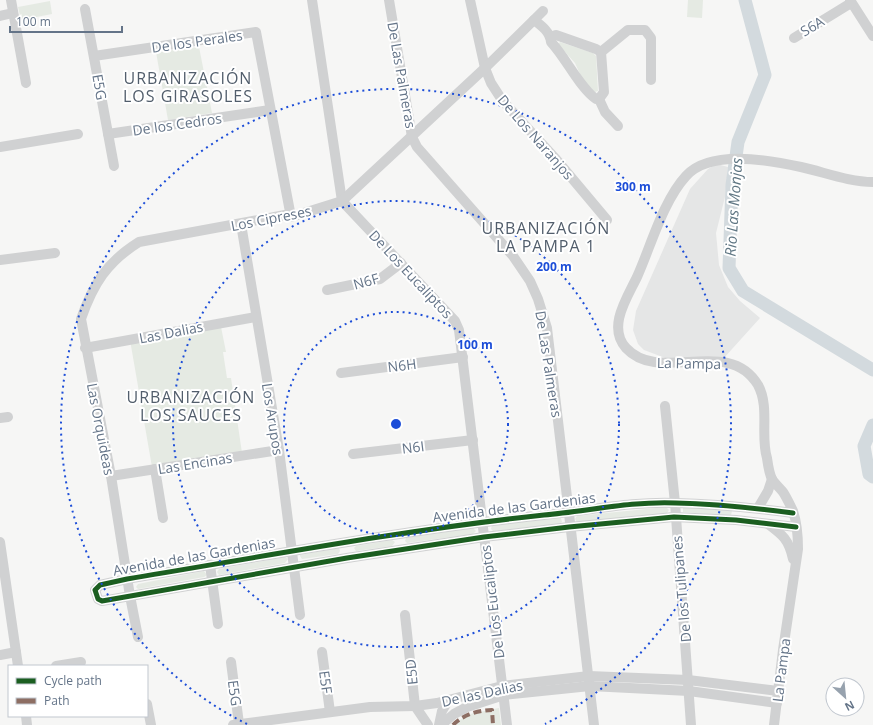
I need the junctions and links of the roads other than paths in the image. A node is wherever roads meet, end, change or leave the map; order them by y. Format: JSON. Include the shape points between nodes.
{"nodes":[{"id":1,"x":11,"y":0,"type":"edge"},
{"id":2,"x":312,"y":0,"type":"edge"},
{"id":3,"x":389,"y":0,"type":"edge"},
{"id":4,"x":470,"y":0,"type":"edge"},
{"id":5,"x":851,"y":1,"type":"edge"},
{"id":6,"x":85,"y":8,"type":"dead end"},
{"id":7,"x":543,"y":10,"type":"dead end"},
{"id":8,"x":13,"y":13,"type":"junction"},
{"id":9,"x":0,"y":16,"type":"edge"},
{"id":10,"x":534,"y":20,"type":"junction"},
{"id":11,"x":873,"y":36,"type":"edge"},
{"id":12,"x":550,"y":37,"type":"junction"},
{"id":13,"x":794,"y":38,"type":"dead end"},
{"id":14,"x":600,"y":52,"type":"junction"},
{"id":15,"x":94,"y":56,"type":"junction"},
{"id":16,"x":486,"y":68,"type":"junction"},
{"id":17,"x":651,"y":80,"type":"dead end"},
{"id":18,"x":26,"y":82,"type":"dead end"},
{"id":19,"x":600,"y":99,"type":"junction"},
{"id":20,"x":270,"y":110,"type":"junction"},
{"id":21,"x":618,"y":126,"type":"dead end"},
{"id":22,"x":78,"y":134,"type":"dead end"},
{"id":23,"x":108,"y":134,"type":"junction"},
{"id":24,"x":412,"y":137,"type":"junction"},
{"id":25,"x":0,"y":147,"type":"edge"},
{"id":26,"x":114,"y":166,"type":"dead end"},
{"id":27,"x":873,"y":182,"type":"edge"},
{"id":28,"x":342,"y":202,"type":"junction"},
{"id":29,"x":291,"y":217,"type":"junction"},
{"id":30,"x":606,"y":220,"type":"dead end"},
{"id":31,"x":241,"y":224,"type":"junction"},
{"id":32,"x":139,"y":242,"type":"joint"},
{"id":33,"x":55,"y":253,"type":"dead end"},
{"id":34,"x":0,"y":260,"type":"edge"},
{"id":35,"x":401,"y":263,"type":"junction"},
{"id":36,"x":327,"y":290,"type":"dead end"},
{"id":37,"x":256,"y":317,"type":"junction"},
{"id":38,"x":85,"y":348,"type":"junction"},
{"id":39,"x":463,"y":357,"type":"junction"},
{"id":40,"x":341,"y":373,"type":"dead end"},
{"id":41,"x":665,"y":406,"type":"dead end"},
{"id":42,"x":473,"y":440,"type":"junction"},
{"id":43,"x":278,"y":450,"type":"junction"},
{"id":44,"x":354,"y":454,"type":"dead end"},
{"id":45,"x":155,"y":469,"type":"junction"},
{"id":46,"x":111,"y":476,"type":"junction"},
{"id":47,"x":772,"y":479,"type":"junction"},
{"id":48,"x":675,"y":503,"type":"junction"},
{"id":49,"x":758,"y":508,"type":"junction"},
{"id":50,"x":568,"y":513,"type":"junction"},
{"id":51,"x":793,"y":513,"type":"junction"},
{"id":52,"x":674,"y":517,"type":"junction"},
{"id":53,"x":163,"y":518,"type":"dead end"},
{"id":54,"x":482,"y":522,"type":"junction"},
{"id":55,"x":768,"y":524,"type":"junction"},
{"id":56,"x":569,"y":527,"type":"junction"},
{"id":57,"x":796,"y":527,"type":"junction"},
{"id":58,"x":397,"y":534,"type":"junction"},
{"id":59,"x":484,"y":537,"type":"junction"},
{"id":60,"x":348,"y":541,"type":"junction"},
{"id":61,"x":0,"y":542,"type":"edge"},
{"id":62,"x":399,"y":550,"type":"junction"},
{"id":63,"x":293,"y":551,"type":"junction"},
{"id":64,"x":351,"y":557,"type":"junction"},
{"id":65,"x":1,"y":558,"type":"edge"},
{"id":66,"x":210,"y":565,"type":"junction"},
{"id":67,"x":794,"y":566,"type":"junction"},
{"id":68,"x":294,"y":567,"type":"junction"},
{"id":69,"x":127,"y":579,"type":"junction"},
{"id":70,"x":214,"y":582,"type":"junction"},
{"id":71,"x":130,"y":596,"type":"junction"},
{"id":72,"x":300,"y":615,"type":"dead end"},
{"id":73,"x":405,"y":615,"type":"dead end"},
{"id":74,"x":218,"y":624,"type":"dead end"},
{"id":75,"x":138,"y":638,"type":"dead end"},
{"id":76,"x":16,"y":652,"type":"junction"},
{"id":77,"x":322,"y":652,"type":"dead end"},
{"id":78,"x":0,"y":655,"type":"edge"},
{"id":79,"x":81,"y":662,"type":"dead end"},
{"id":80,"x":231,"y":662,"type":"dead end"},
{"id":81,"x":18,"y":665,"type":"edge"},
{"id":82,"x":62,"y":665,"type":"edge"},
{"id":83,"x":688,"y":680,"type":"junction"},
{"id":84,"x":590,"y":681,"type":"junction"},
{"id":85,"x":503,"y":690,"type":"junction"},
{"id":86,"x":688,"y":691,"type":"junction"},
{"id":87,"x":778,"y":691,"type":"junction"},
{"id":88,"x":448,"y":701,"type":"junction"},
{"id":89,"x":777,"y":703,"type":"junction"},
{"id":90,"x":415,"y":706,"type":"junction"},
{"id":91,"x":148,"y":709,"type":"edge"},
{"id":92,"x":330,"y":712,"type":"junction"},
{"id":93,"x":151,"y":725,"type":"edge"},
{"id":94,"x":236,"y":725,"type":"edge"},
{"id":95,"x":428,"y":725,"type":"edge"},
{"id":96,"x":440,"y":725,"type":"edge"},
{"id":97,"x":507,"y":725,"type":"edge"},
{"id":98,"x":594,"y":725,"type":"edge"},
{"id":99,"x":691,"y":725,"type":"edge"},
{"id":100,"x":774,"y":725,"type":"edge"}],
"edges":[{"from":1,"to":8,"type":"street"},
{"from":2,"to":28,"type":"street"},
{"from":3,"to":24,"type":"street","name":"De Las Palmeras"},
{"from":4,"to":16,"type":"street","name":"De Los Naranjos"},
{"from":5,"to":11,"type":"street"},
{"from":5,"to":13,"type":"street","name":"S6A"},
{"from":6,"to":15,"type":"street","name":"E5G"},
{"from":7,"to":10,"type":"street","name":"Los Cipreses"},
{"from":8,"to":9,"type":"street"},
{"from":8,"to":18,"type":"street"},
{"from":10,"to":12,"type":"street","via":[[544,27]]},
{"from":10,"to":16,"type":"street","name":"Los Cipreses"},
{"from":12,"to":14,"type":"street","via":[[556,35]]},
{"from":12,"to":19,"type":"street","via":[[586,91]]},
{"from":14,"to":17,"type":"street","via":[[628,30],[645,30],[650,38]]},
{"from":14,"to":19,"type":"street","via":[[604,92]]},
{"from":15,"to":20,"type":"street","name":"De los Perales","via":[[256,32]]},
{"from":15,"to":23,"type":"street","name":"E5G"},
{"from":16,"to":24,"type":"street","name":"Los Cipreses"},
{"from":16,"to":30,"type":"street","name":"De Los Naranjos","via":[[491,83],[502,100],[555,158]]},
{"from":19,"to":21,"type":"street","via":[[605,112]]},
{"from":20,"to":23,"type":"street","name":"De los Cedros"},
{"from":20,"to":29,"type":"street","name":"De los Perales"},
{"from":22,"to":25,"type":"street"},
{"from":23,"to":26,"type":"street","name":"E5G"},
{"from":24,"to":28,"type":"street","name":"Los Cipreses"},
{"from":24,"to":50,"type":"street","name":"De Las Palmeras","via":[[422,154],[513,256],[530,281],[538,299],[546,328]]},
{"from":27,"to":47,"type":"street","name":"La Pampa","via":[[766,159],[721,161],[696,168],[686,176],[667,205],[618,318],[619,332],[625,347],[636,357],[647,362],[726,362],[747,374],[758,386],[761,395],[764,410],[764,449]]},
{"from":28,"to":29,"type":"street","name":"Los Cipreses"},
{"from":28,"to":35,"type":"street","name":"De Los Eucaliptos"},
{"from":29,"to":31,"type":"street","name":"Los Cipreses","via":[[285,215]]},
{"from":31,"to":32,"type":"street","name":"Los Cipreses"},
{"from":31,"to":37,"type":"street","name":"Los Arupos"},
{"from":32,"to":38,"type":"street","name":"Las Orquideas","via":[[119,254],[101,276],[87,300],[81,319]]},
{"from":33,"to":34,"type":"street"},
{"from":35,"to":36,"type":"street","name":"N6F","via":[[380,279]]},
{"from":35,"to":39,"type":"street","name":"De Los Eucaliptos","via":[[458,326]]},
{"from":37,"to":38,"type":"street","name":"Las Dalias"},
{"from":37,"to":43,"type":"street","name":"Los Arupos"},
{"from":38,"to":46,"type":"street","name":"Las Orquideas"},
{"from":39,"to":40,"type":"street","name":"N6H"},
{"from":39,"to":42,"type":"street","name":"De Los Eucaliptos"},
{"from":41,"to":48,"type":"street","name":"De los Tulipanes"},
{"from":42,"to":44,"type":"street","name":"N6I"},
{"from":42,"to":54,"type":"street","name":"De Los Eucaliptos"},
{"from":43,"to":45,"type":"street","name":"Las Encinas"},
{"from":43,"to":63,"type":"street","name":"Los Arupos"},
{"from":45,"to":46,"type":"street","name":"Las Encinas"},
{"from":45,"to":53,"type":"street"},
{"from":46,"to":69,"type":"street","name":"Las Orquideas"},
{"from":47,"to":49,"type":"street"},
{"from":47,"to":51,"type":"street","name":"La Pampa","via":[[784,494]]},
{"from":48,"to":49,"type":"street","name":"Avenida de las Gardenias"},
{"from":48,"to":50,"type":"street","name":"Avenida de las Gardenias","via":[[621,506]]},
{"from":48,"to":52,"type":"street","name":"De los Tulipanes"},
{"from":49,"to":51,"type":"street","name":"Avenida de las Gardenias"},
{"from":50,"to":54,"type":"street","name":"Avenida de las Gardenias"},
{"from":50,"to":56,"type":"street","name":"De Las Palmeras"},
{"from":51,"to":57,"type":"street","name":"La Pampa"},
{"from":52,"to":55,"type":"street","name":"Avenida de las Gardenias"},
{"from":52,"to":56,"type":"street","name":"Avenida de las Gardenias"},
{"from":52,"to":83,"type":"street","name":"De los Tulipanes"},
{"from":54,"to":58,"type":"street","name":"Avenida de las Gardenias"},
{"from":54,"to":59,"type":"street","name":"De Los Eucaliptos"},
{"from":55,"to":57,"type":"street","name":"Avenida de las Gardenias"},
{"from":55,"to":67,"type":"street","via":[[786,538],[791,546]]},
{"from":56,"to":59,"type":"street","name":"Avenida de las Gardenias"},
{"from":56,"to":84,"type":"street","name":"De Las Palmeras"},
{"from":57,"to":67,"type":"street","name":"La Pampa","via":[[798,549]]},
{"from":58,"to":60,"type":"street","name":"Avenida de las Gardenias"},
{"from":58,"to":62,"type":"street"},
{"from":59,"to":62,"type":"street","name":"Avenida de las Gardenias"},
{"from":59,"to":85,"type":"street","name":"De Los Eucaliptos"},
{"from":60,"to":63,"type":"street","name":"Avenida de las Gardenias"},
{"from":60,"to":64,"type":"street"},
{"from":61,"to":65,"type":"street"},
{"from":62,"to":64,"type":"street","name":"Avenida de las Gardenias"},
{"from":63,"to":66,"type":"street","name":"Avenida de las Gardenias"},
{"from":63,"to":68,"type":"street","name":"Los Arupos"},
{"from":64,"to":68,"type":"street","name":"Avenida de las Gardenias"},
{"from":65,"to":76,"type":"street"},
{"from":66,"to":69,"type":"street","name":"Avenida de las Gardenias"},
{"from":66,"to":70,"type":"street"},
{"from":67,"to":87,"type":"street","name":"La Pampa"},
{"from":68,"to":70,"type":"street","name":"Avenida de las Gardenias"},
{"from":68,"to":72,"type":"street","name":"Los Arupos"},
{"from":69,"to":71,"type":"street","name":"Las Orquideas"},
{"from":69,"to":71,"type":"street","name":"Avenida de las Gardenias","via":[[100,585],[95,590],[98,599],[102,601]]},
{"from":70,"to":71,"type":"street","name":"Avenida de las Gardenias"},
{"from":70,"to":74,"type":"street"},
{"from":71,"to":75,"type":"street","name":"Las Orquideas"},
{"from":73,"to":90,"type":"street","name":"E5D"},
{"from":76,"to":78,"type":"street"},
{"from":76,"to":81,"type":"street"},
{"from":77,"to":92,"type":"street","name":"E5F"},
{"from":79,"to":82,"type":"street"},
{"from":80,"to":94,"type":"street","name":"E5G"},
{"from":83,"to":84,"type":"street","name":"De las Dalias"},
{"from":83,"to":86,"type":"street","name":"De los Tulipanes"},
{"from":83,"to":87,"type":"street","name":"De las Dalias"},
{"from":84,"to":85,"type":"street","name":"De las Dalias"},
{"from":84,"to":86,"type":"street","name":"De las Dalias"},
{"from":84,"to":98,"type":"street","name":"De Las Palmeras"},
{"from":85,"to":88,"type":"street","name":"De las Dalias"},
{"from":85,"to":96,"type":"street","name":"De las Dalias","via":[[454,714]]},
{"from":85,"to":97,"type":"street","name":"De Los Eucaliptos"},
{"from":86,"to":89,"type":"street","name":"De las Dalias"},
{"from":86,"to":99,"type":"street","name":"De los Tulipanes"},
{"from":87,"to":89,"type":"street","name":"La Pampa"},
{"from":88,"to":90,"type":"street","name":"De las Dalias"},
{"from":88,"to":96,"type":"street","via":[[442,711]]},
{"from":89,"to":100,"type":"street","name":"La Pampa"},
{"from":90,"to":92,"type":"street","name":"De las Dalias","via":[[370,707]]},
{"from":90,"to":95,"type":"street","name":"E5D"},
{"from":91,"to":93,"type":"street"},
{"from":92,"to":94,"type":"street","name":"De las Dalias"}]}
